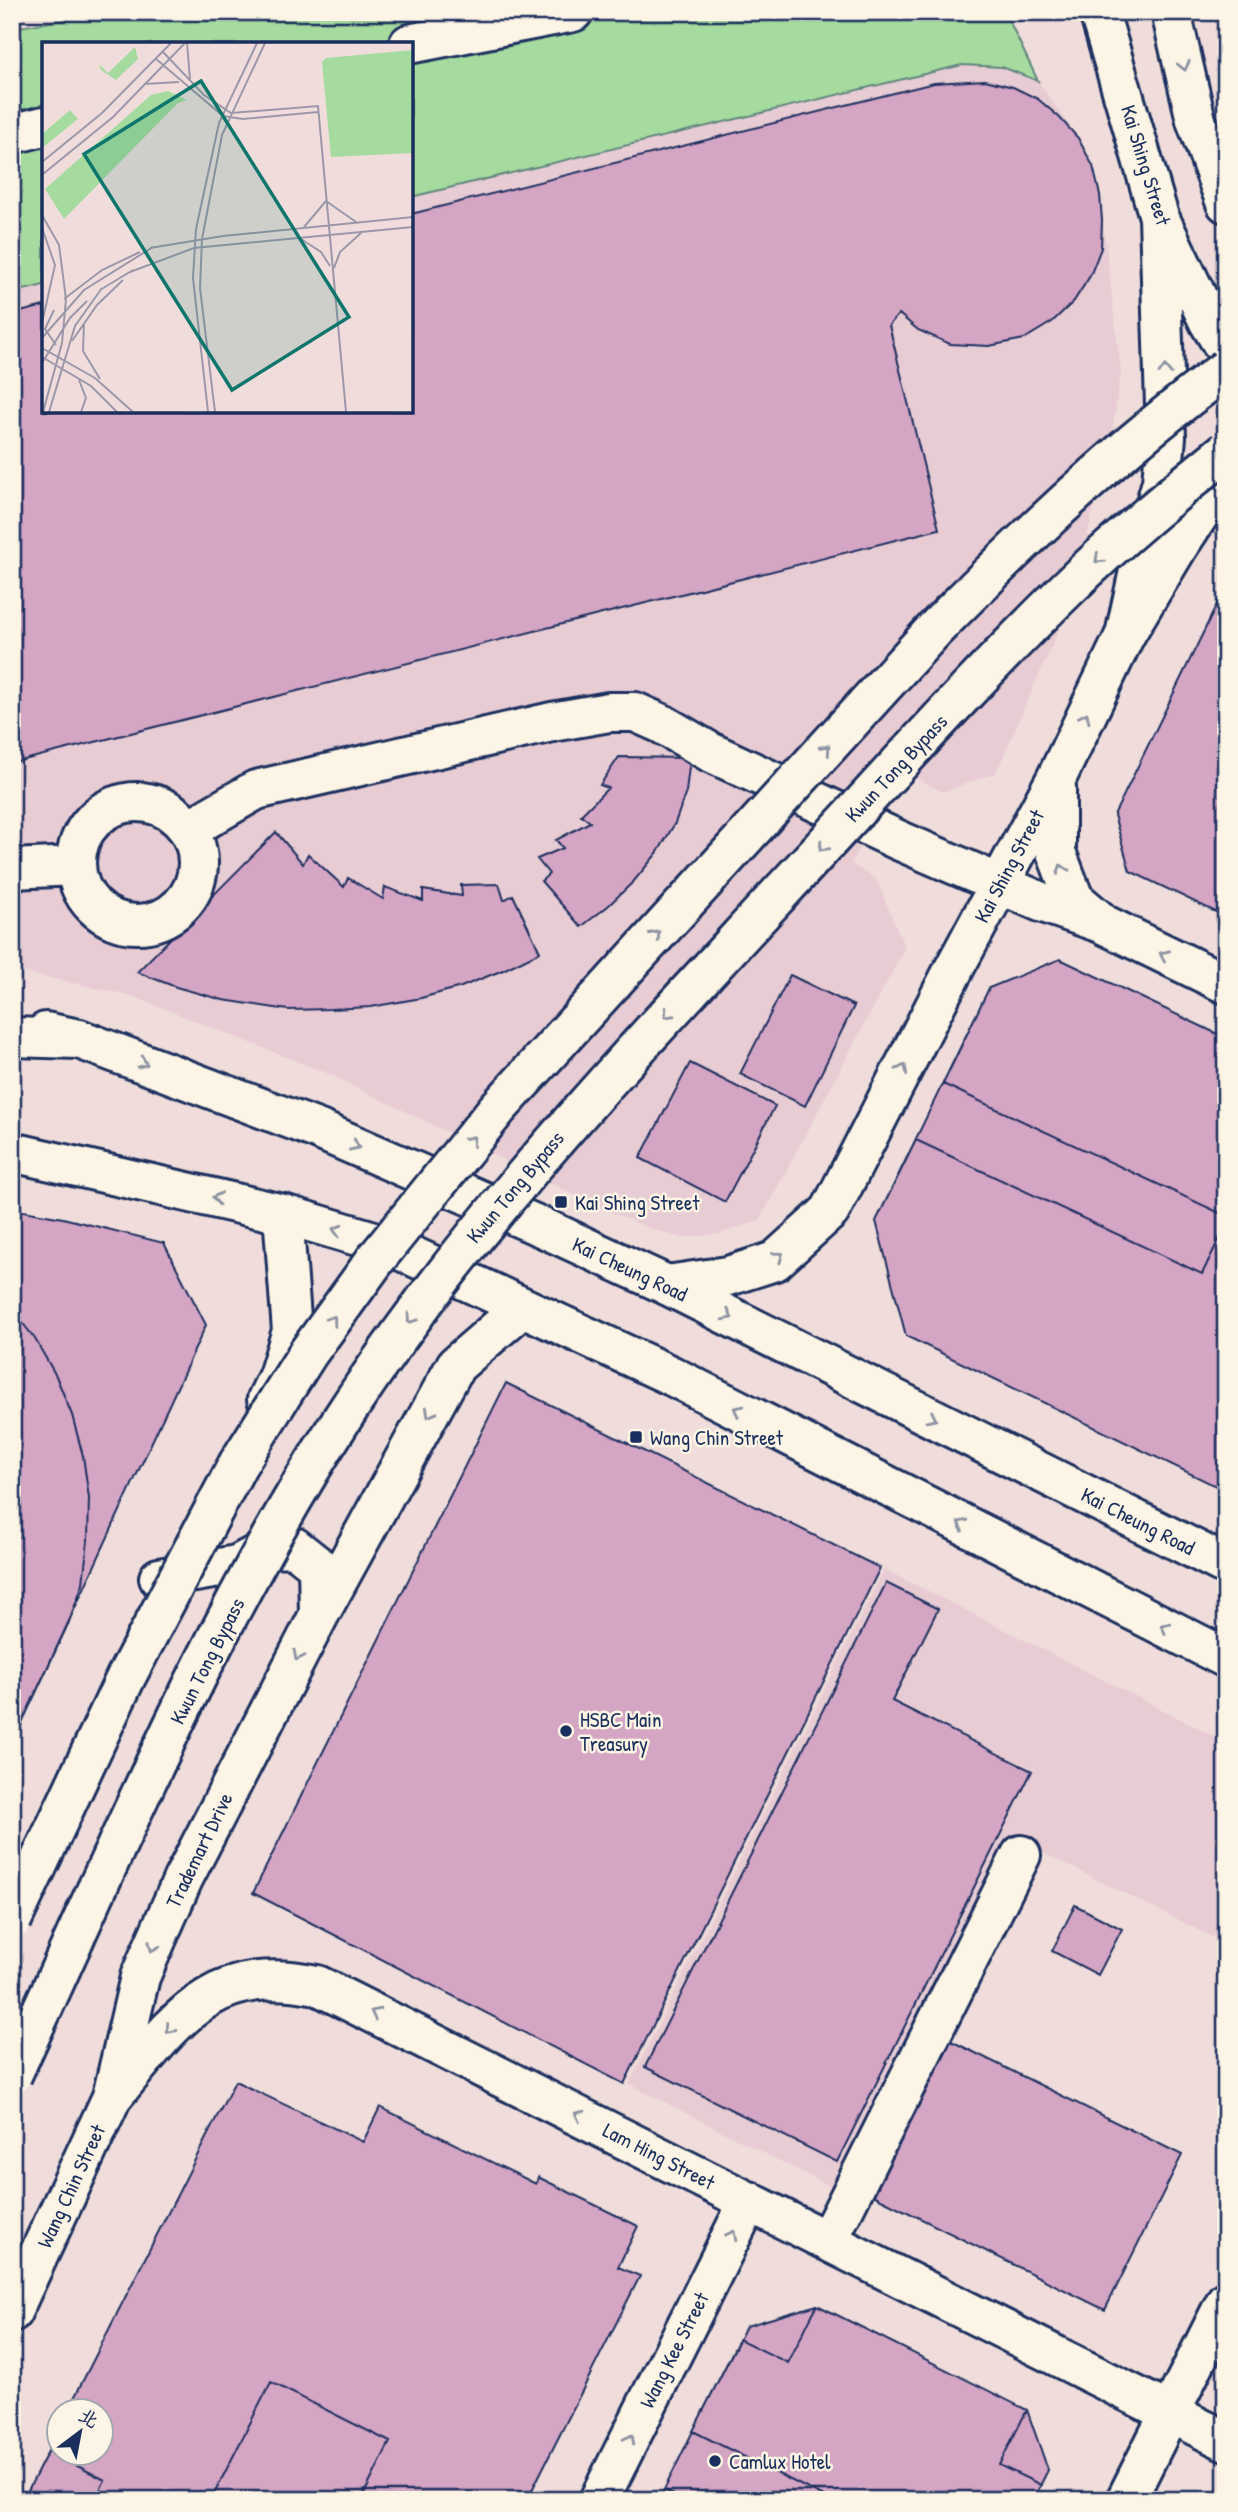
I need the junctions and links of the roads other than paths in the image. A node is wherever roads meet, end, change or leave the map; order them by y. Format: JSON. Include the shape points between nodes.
{"nodes":[{"id":1,"x":573,"y":12,"type":"edge"},
{"id":2,"x":1099,"y":12,"type":"edge"},
{"id":3,"x":1171,"y":12,"type":"edge"},
{"id":4,"x":413,"y":43,"type":"edge"},
{"id":5,"x":42,"y":126,"type":"edge"},
{"id":6,"x":12,"y":134,"type":"edge"},
{"id":7,"x":1226,"y":203,"type":"edge"},
{"id":8,"x":1159,"y":217,"type":"junction"},
{"id":9,"x":1226,"y":350,"type":"edge"},
{"id":10,"x":1226,"y":369,"type":"edge"},
{"id":11,"x":1226,"y":451,"type":"edge"},
{"id":12,"x":1226,"y":474,"type":"edge"},
{"id":13,"x":1125,"y":635,"type":"junction"},
{"id":14,"x":1056,"y":779,"type":"junction"},
{"id":15,"x":188,"y":829,"type":"junction"},
{"id":16,"x":75,"y":866,"type":"junction"},
{"id":17,"x":12,"y":869,"type":"edge"},
{"id":18,"x":999,"y":884,"type":"junction"},
{"id":19,"x":1101,"y":923,"type":"junction"},
{"id":20,"x":1226,"y":984,"type":"edge"},
{"id":21,"x":12,"y":1026,"type":"edge"},
{"id":22,"x":12,"y":1037,"type":"edge"},
{"id":23,"x":79,"y":1039,"type":"junction"},
{"id":24,"x":12,"y":1152,"type":"edge"},
{"id":25,"x":283,"y":1214,"type":"junction"},
{"id":26,"x":667,"y":1285,"type":"junction"},
{"id":27,"x":522,"y":1308,"type":"junction"},
{"id":28,"x":1226,"y":1565,"type":"edge"},
{"id":29,"x":159,"y":1578,"type":"junction"},
{"id":30,"x":319,"y":1615,"type":"junction"},
{"id":31,"x":1226,"y":1658,"type":"edge"},
{"id":32,"x":1021,"y":1855,"type":"dead end"},
{"id":33,"x":12,"y":1890,"type":"edge"},
{"id":34,"x":12,"y":1920,"type":"edge"},
{"id":35,"x":12,"y":2075,"type":"edge"},
{"id":36,"x":112,"y":2097,"type":"junction"},
{"id":37,"x":749,"y":2201,"type":"junction"},
{"id":38,"x":828,"y":2240,"type":"junction"},
{"id":39,"x":1226,"y":2301,"type":"edge"},
{"id":40,"x":12,"y":2312,"type":"edge"},
{"id":41,"x":1170,"y":2413,"type":"junction"},
{"id":42,"x":1226,"y":2441,"type":"edge"},
{"id":43,"x":599,"y":2500,"type":"edge"},
{"id":44,"x":1126,"y":2500,"type":"edge"}],
"edges":[{"from":1,"to":4,"type":"main road"},
{"from":2,"to":8,"type":"main road","name":"Kai Shing Street"},
{"from":3,"to":7,"type":"main road","one_way":true,"via":[[1196,120]]},
{"from":5,"to":6,"type":"main road"},
{"from":8,"to":9,"type":"main road","name":"Kai Shing Street"},
{"from":13,"to":8,"type":"main road","one_way":true,"via":[[1162,482],[1165,448]]},
{"from":34,"to":10,"type":"main road","one_way":true,"bridge":true,"via":[[126,1676],[238,1464],[308,1353],[376,1259],[498,1108],[936,629],[1076,492],[1176,405]]},
{"from":11,"to":35,"type":"main road","name":"Kwun Tong Bypass","one_way":true,"bridge":true,"via":[[1146,516],[1003,653],[619,1067],[440,1279],[340,1422],[247,1581],[156,1764]]},
{"from":12,"to":13,"type":"main road","name":"Kai Shing Street"},
{"from":14,"to":13,"type":"main road","name":"Kai Shing Street","one_way":true},
{"from":14,"to":18,"type":"main road","name":"Kai Shing Street"},
{"from":19,"to":14,"type":"main road","one_way":true,"via":[[1074,899],[1056,852]]},
{"from":15,"to":16,"type":"main road","via":[[157,805],[117,804],[99,813],[86,828],[77,846]]},
{"from":15,"to":16,"type":"main road","via":[[197,847],[199,868],[194,888],[183,905],[147,924],[107,917],[90,904]]},
{"from":15,"to":18,"type":"main road","via":[[256,790],[552,722],[635,712],[898,841]]},
{"from":16,"to":17,"type":"main road"},
{"from":18,"to":19,"type":"main road"},
{"from":26,"to":18,"type":"main road","name":"Kai Shing Street","one_way":true,"via":[[728,1276],[775,1261],[830,1211]]},
{"from":20,"to":19,"type":"main road","one_way":true},
{"from":21,"to":23,"type":"main road","name":"Kai Cheung Road"},
{"from":22,"to":23,"type":"main road"},
{"from":23,"to":26,"type":"main road","name":"Kai Cheung Road","one_way":true,"via":[[317,1129]]},
{"from":25,"to":24,"type":"main road","one_way":true},
{"from":27,"to":25,"type":"main road","one_way":true,"via":[[391,1246]]},
{"from":25,"to":29,"type":"main road","via":[[292,1331],[278,1377]]},
{"from":26,"to":28,"type":"main road","name":"Kai Cheung Road","one_way":true},
{"from":27,"to":30,"type":"main road","name":"Trademart Drive","one_way":true,"via":[[456,1365]]},
{"from":31,"to":27,"type":"main road","one_way":true,"via":[[672,1376]]},
{"from":29,"to":30,"type":"main road","name":"Trademart Drive","via":[[237,1564],[269,1548],[294,1547],[318,1566]]},
{"from":29,"to":33,"type":"main road"},
{"from":30,"to":36,"type":"main road","name":"Trademart Drive","one_way":true,"via":[[183,1879],[140,1977]]},
{"from":32,"to":38,"type":"main road"},
{"from":37,"to":36,"type":"main road","name":"Lam Hing Street","one_way":true,"via":[[337,1993],[289,1979],[239,1984],[191,2007]]},
{"from":36,"to":40,"type":"main road","name":"Wang Chin Street"},
{"from":37,"to":38,"type":"main road","name":"Lam Hing Street"},
{"from":43,"to":37,"type":"main road","name":"Wang Kee Street","one_way":true},
{"from":38,"to":41,"type":"main road","name":"Lam Hing Street"},
{"from":39,"to":41,"type":"main road"},
{"from":41,"to":42,"type":"main road","name":"Lam Hing Street"},
{"from":41,"to":44,"type":"main road"}]}
